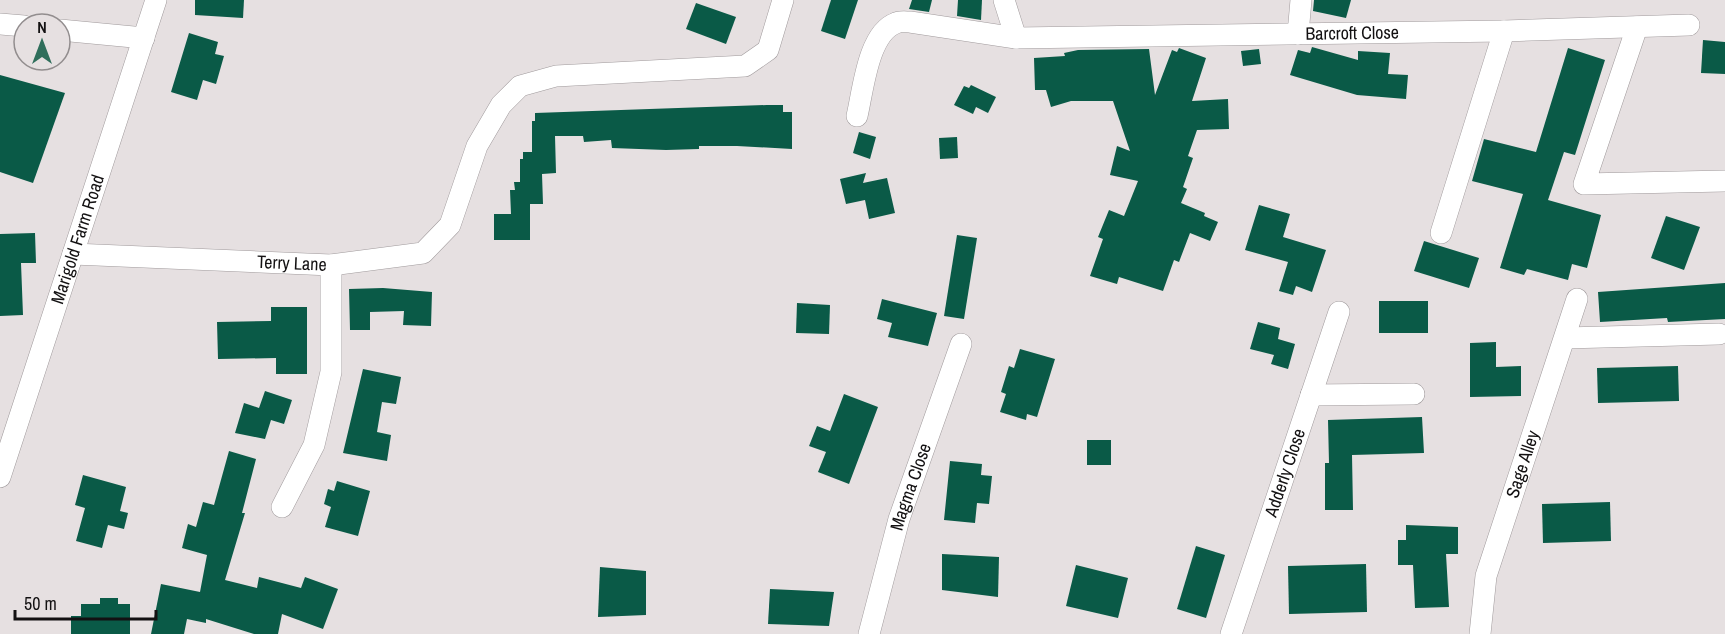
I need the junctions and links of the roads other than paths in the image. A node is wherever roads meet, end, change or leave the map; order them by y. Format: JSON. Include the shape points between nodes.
{"nodes":[{"id":1,"x":156,"y":0,"type":"edge"},
{"id":2,"x":783,"y":0,"type":"edge"},
{"id":3,"x":1004,"y":0,"type":"edge"},
{"id":4,"x":1301,"y":0,"type":"edge"},
{"id":5,"x":1689,"y":25,"type":"dead end"},
{"id":6,"x":1637,"y":27,"type":"junction"},
{"id":7,"x":72,"y":31,"type":"edge"},
{"id":8,"x":1504,"y":31,"type":"junction"},
{"id":9,"x":1298,"y":34,"type":"junction"},
{"id":10,"x":144,"y":38,"type":"junction"},
{"id":11,"x":1016,"y":38,"type":"junction"},
{"id":12,"x":857,"y":116,"type":"dead end"},
{"id":13,"x":1725,"y":181,"type":"edge"},
{"id":14,"x":1441,"y":232,"type":"dead end"},
{"id":15,"x":73,"y":254,"type":"junction"},
{"id":16,"x":331,"y":265,"type":"junction"},
{"id":17,"x":1577,"y":299,"type":"dead end"},
{"id":18,"x":1339,"y":312,"type":"dead end"},
{"id":19,"x":1719,"y":334,"type":"dead end"},
{"id":20,"x":1565,"y":338,"type":"junction"},
{"id":21,"x":961,"y":344,"type":"dead end"},
{"id":22,"x":1414,"y":394,"type":"dead end"},
{"id":23,"x":1311,"y":395,"type":"junction"},
{"id":24,"x":0,"y":477,"type":"edge"},
{"id":25,"x":282,"y":507,"type":"dead end"},
{"id":26,"x":869,"y":634,"type":"edge"},
{"id":27,"x":1231,"y":634,"type":"edge"},
{"id":28,"x":1480,"y":634,"type":"edge"}],
"edges":[{"from":1,"to":10,"type":"street","name":"Marigold Farm Road"},
{"from":2,"to":16,"type":"street","via":[[768,50],[745,66],[556,76],[520,86],[501,105],[477,146],[450,225],[423,253]]},
{"from":3,"to":11,"type":"street"},
{"from":4,"to":9,"type":"street"},
{"from":5,"to":6,"type":"street","name":"Barcroft Close"},
{"from":6,"to":8,"type":"street","name":"Barcroft Close"},
{"from":6,"to":13,"type":"street","via":[[1584,184]]},
{"from":7,"to":10,"type":"street"},
{"from":8,"to":9,"type":"street","name":"Barcroft Close"},
{"from":8,"to":14,"type":"street"},
{"from":9,"to":11,"type":"street","name":"Barcroft Close"},
{"from":10,"to":15,"type":"street","name":"Marigold Farm Road"},
{"from":11,"to":12,"type":"street","name":"Barcroft Close","via":[[896,23],[883,32],[872,50]]},
{"from":15,"to":16,"type":"street","name":"Terry Lane"},
{"from":15,"to":24,"type":"street","name":"Marigold Farm Road"},
{"from":16,"to":25,"type":"street","name":"Terry Lane","via":[[331,372],[314,445]]},
{"from":17,"to":20,"type":"street","name":"Sage Alley"},
{"from":18,"to":23,"type":"street","name":"Adderly Close"},
{"from":19,"to":20,"type":"street"},
{"from":20,"to":28,"type":"street","name":"Sage Alley","via":[[1486,576]]},
{"from":21,"to":26,"type":"street","name":"Magma Close","via":[[899,519]]},
{"from":22,"to":23,"type":"street"},
{"from":23,"to":27,"type":"street","name":"Adderly Close"}]}
